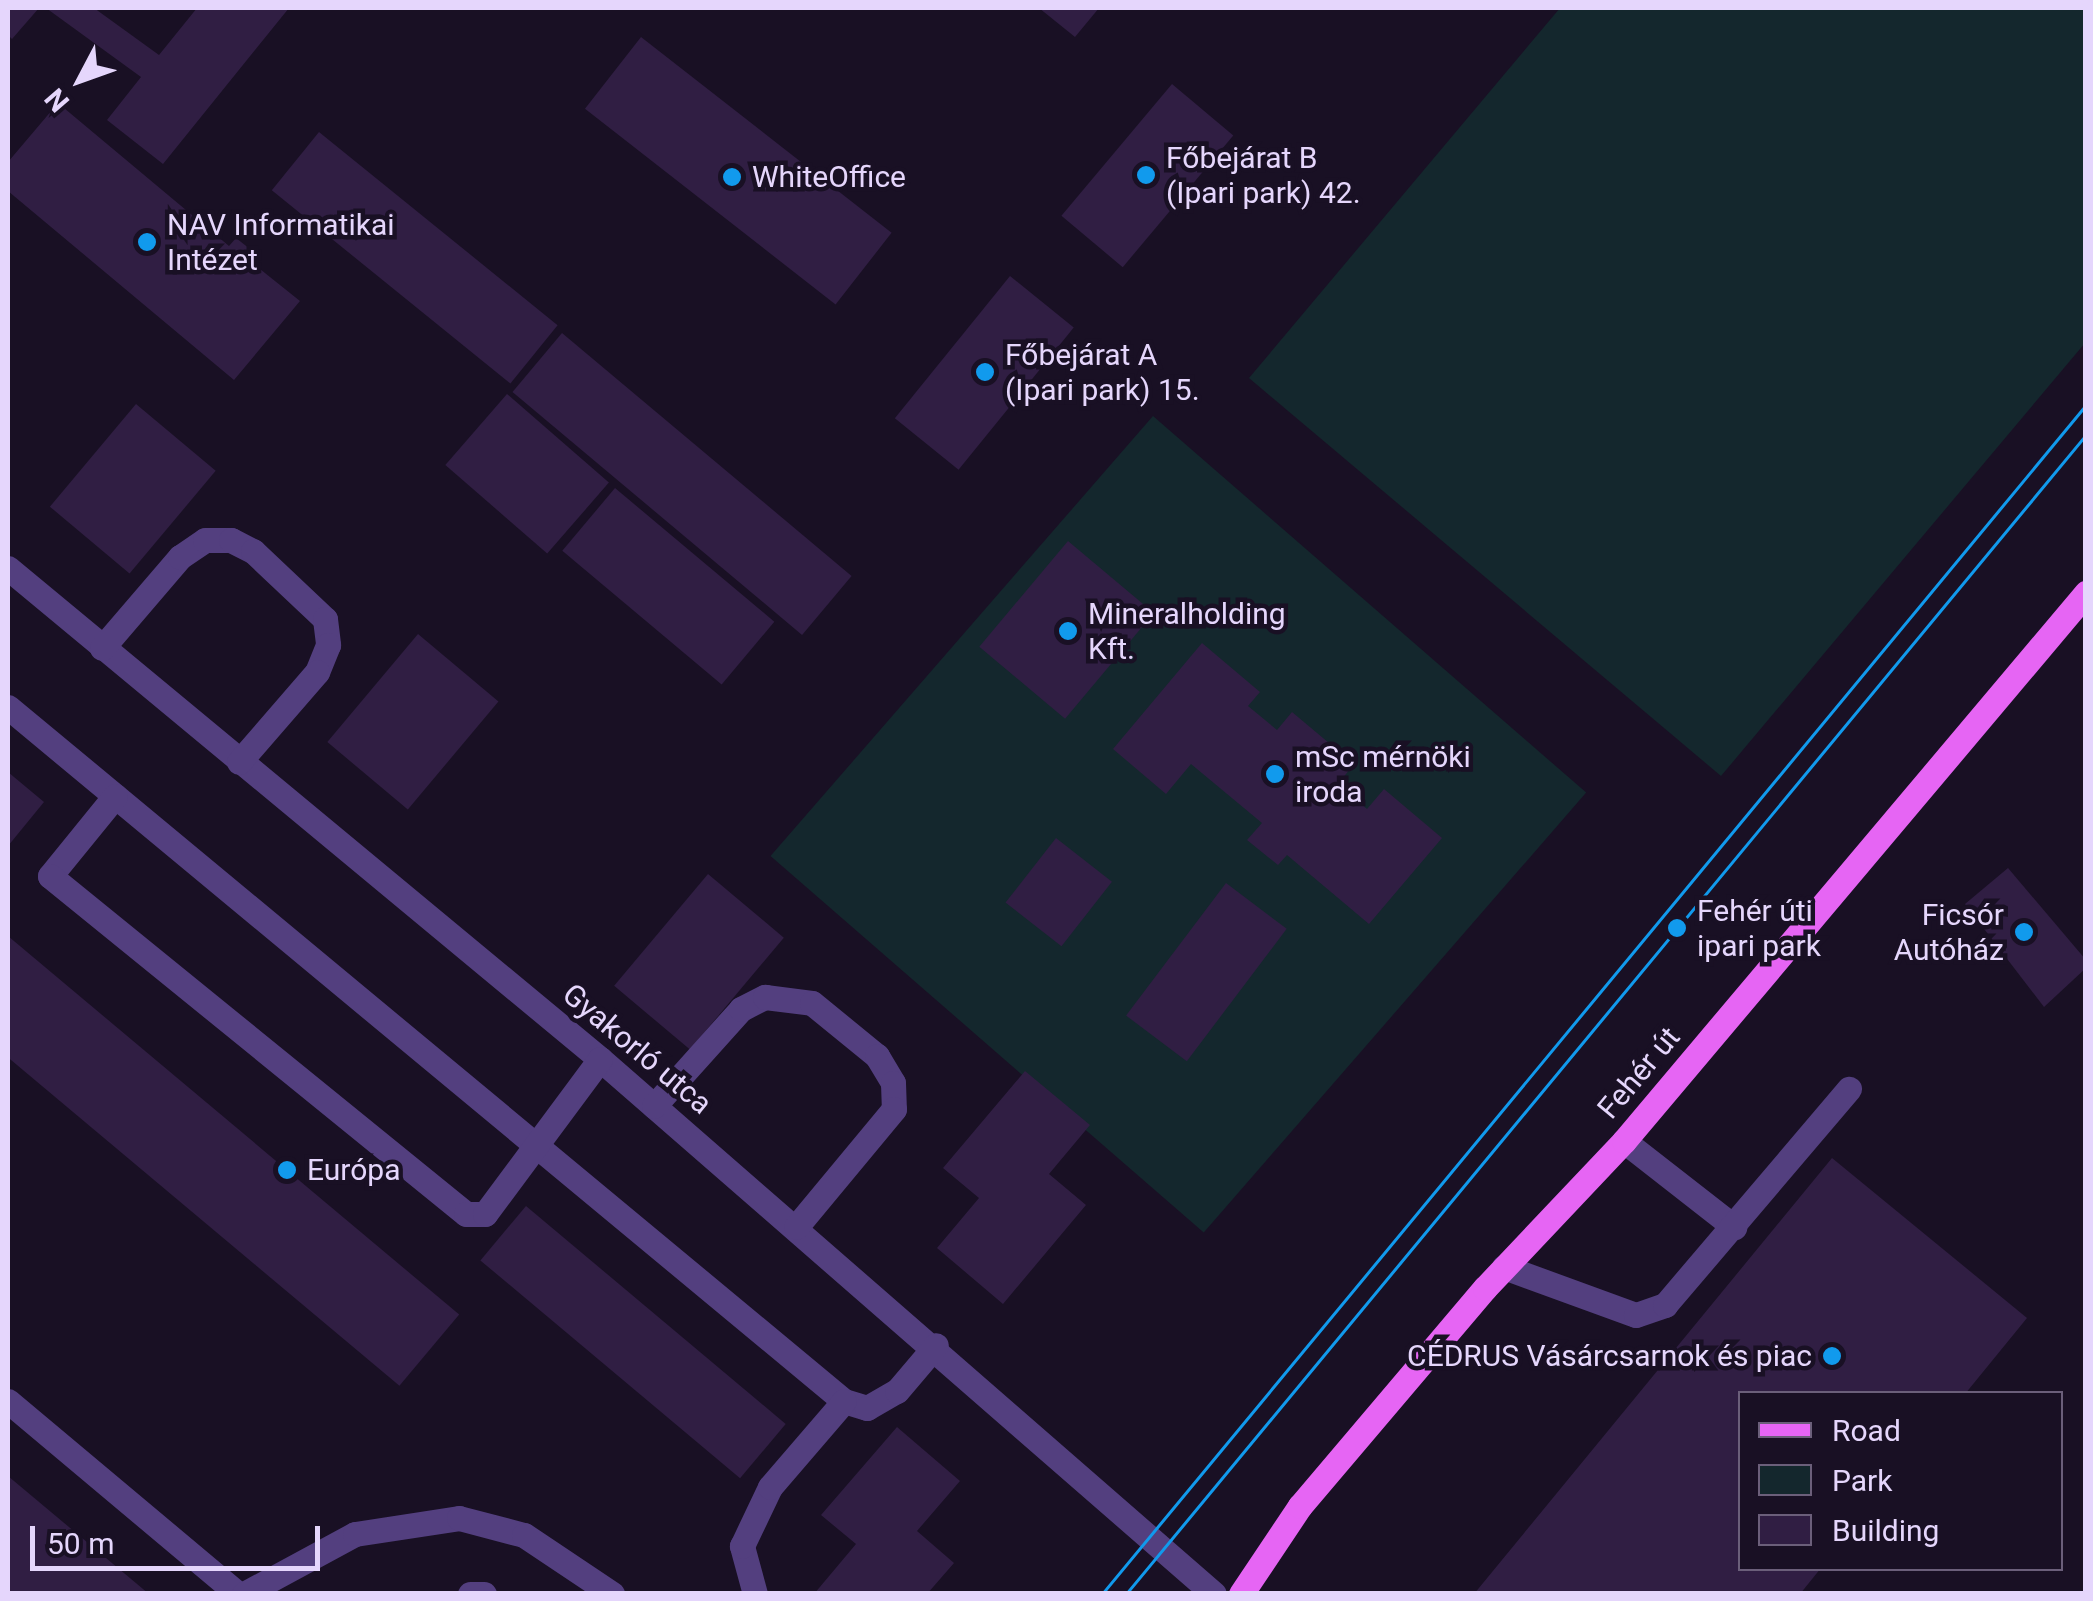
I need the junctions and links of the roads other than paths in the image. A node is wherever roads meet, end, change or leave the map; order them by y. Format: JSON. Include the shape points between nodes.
{"nodes":[{"id":1,"x":8,"y":568,"type":"edge"},
{"id":2,"x":2086,"y":593,"type":"edge"},
{"id":3,"x":102,"y":648,"type":"junction"},
{"id":4,"x":8,"y":706,"type":"edge"},
{"id":5,"x":239,"y":762,"type":"junction"},
{"id":6,"x":114,"y":796,"type":"junction"},
{"id":7,"x":600,"y":1059,"type":"junction"},
{"id":8,"x":1849,"y":1089,"type":"dead end"},
{"id":9,"x":654,"y":1106,"type":"junction"},
{"id":10,"x":1624,"y":1141,"type":"junction"},
{"id":11,"x":538,"y":1145,"type":"junction"},
{"id":12,"x":796,"y":1227,"type":"junction"},
{"id":13,"x":1734,"y":1227,"type":"junction"},
{"id":14,"x":1504,"y":1267,"type":"junction"},
{"id":15,"x":936,"y":1346,"type":"junction"},
{"id":16,"x":8,"y":1401,"type":"edge"},
{"id":17,"x":844,"y":1401,"type":"junction"},
{"id":18,"x":241,"y":1594,"type":"edge"},
{"id":19,"x":470,"y":1594,"type":"edge"},
{"id":20,"x":484,"y":1594,"type":"edge"},
{"id":21,"x":612,"y":1594,"type":"edge"},
{"id":22,"x":755,"y":1594,"type":"edge"},
{"id":23,"x":1214,"y":1594,"type":"edge"},
{"id":24,"x":1241,"y":1594,"type":"edge"}],
"edges":[{"from":1,"to":3,"type":"street","name":"Gyakorló utca"},
{"from":2,"to":10,"type":"main road","name":"Fehér út"},
{"from":3,"to":5,"type":"street","name":"Gyakorló utca"},
{"from":3,"to":5,"type":"street","via":[[180,557],[204,540],[232,540],[266,562],[326,619],[328,644],[317,672]]},
{"from":4,"to":6,"type":"street"},
{"from":5,"to":7,"type":"street","name":"Gyakorló utca"},
{"from":6,"to":11,"type":"street"},
{"from":6,"to":11,"type":"street","via":[[50,876],[80,901],[466,1214],[485,1214]]},
{"from":7,"to":9,"type":"street","name":"Gyakorló utca"},
{"from":7,"to":11,"type":"street"},
{"from":8,"to":13,"type":"street"},
{"from":9,"to":12,"type":"street","name":"Gyakorló utca"},
{"from":9,"to":12,"type":"street","via":[[742,1009],[765,997],[812,1003],[877,1056],[892,1084],[894,1109]]},
{"from":10,"to":13,"type":"street"},
{"from":10,"to":14,"type":"main road","name":"Fehér út"},
{"from":11,"to":17,"type":"street"},
{"from":12,"to":15,"type":"street","name":"Gyakorló utca"},
{"from":13,"to":14,"type":"street","via":[[1665,1305],[1636,1315]]},
{"from":14,"to":24,"type":"main road","name":"Fehér út","via":[[1300,1506]]},
{"from":15,"to":17,"type":"street","via":[[897,1390],[867,1408]]},
{"from":15,"to":23,"type":"street","name":"Gyakorló utca"},
{"from":16,"to":18,"type":"street"},
{"from":17,"to":22,"type":"street","via":[[770,1487],[742,1546]]},
{"from":18,"to":21,"type":"street","via":[[355,1534],[405,1521],[459,1518],[538,1542]]},
{"from":19,"to":20,"type":"street"}]}
